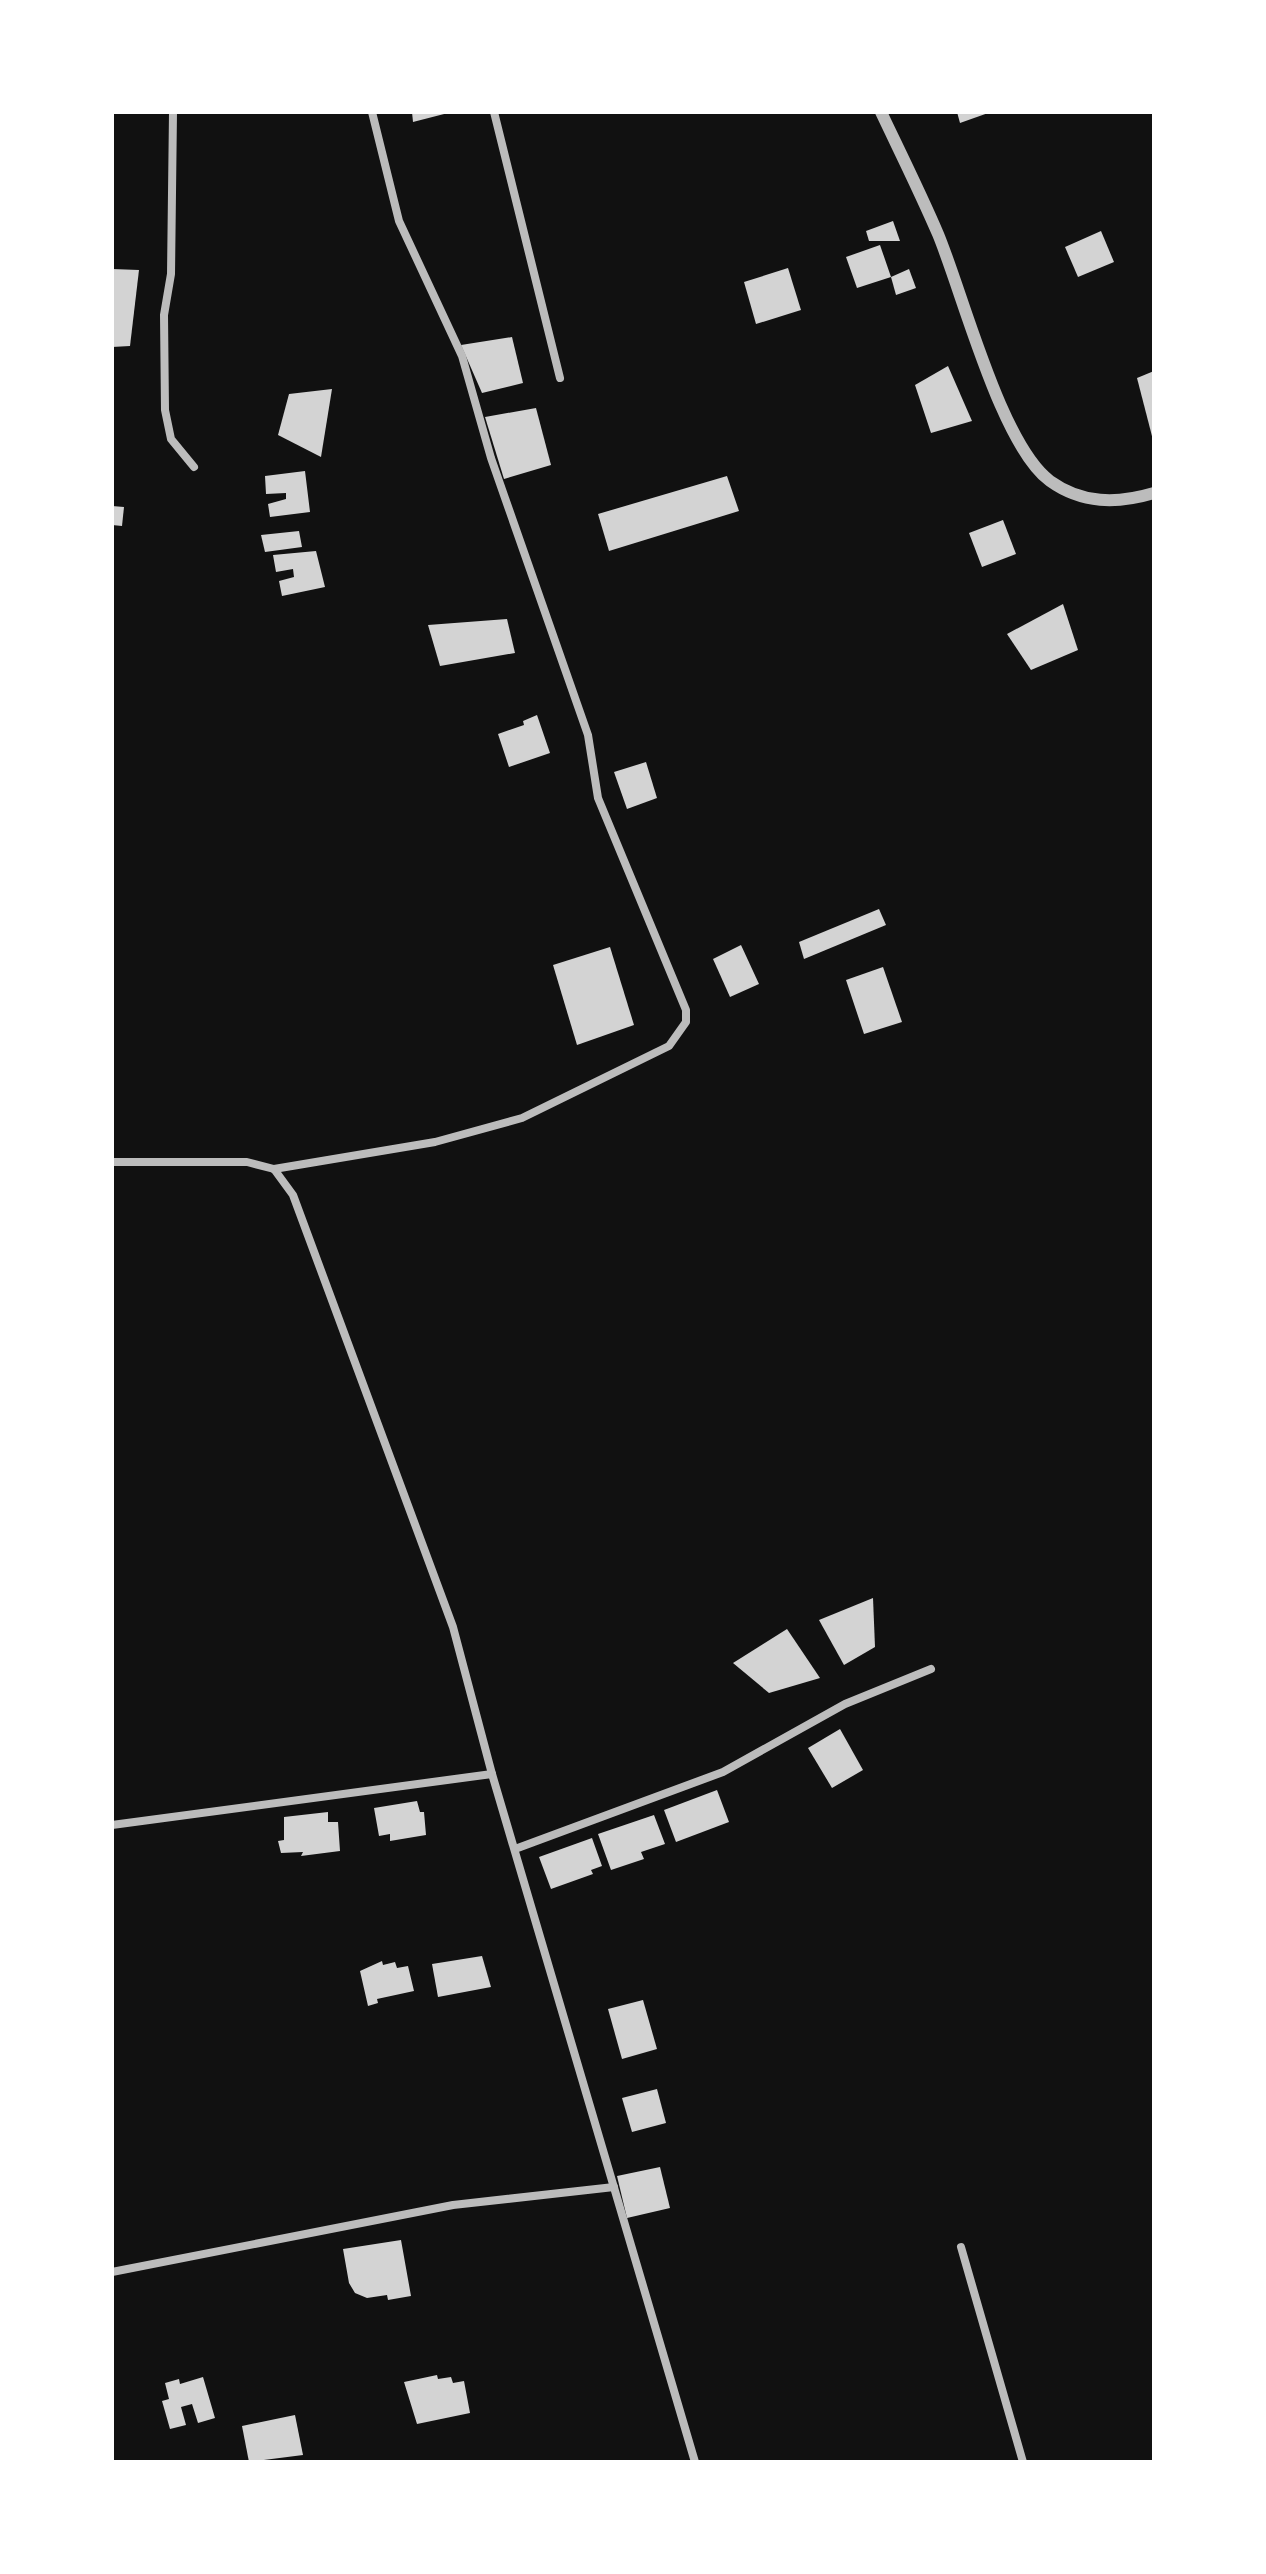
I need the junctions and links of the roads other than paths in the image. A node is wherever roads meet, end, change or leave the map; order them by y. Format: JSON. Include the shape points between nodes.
{"nodes":[{"id":1,"x":173,"y":112,"type":"edge"},
{"id":2,"x":372,"y":112,"type":"edge"},
{"id":3,"x":494,"y":112,"type":"edge"},
{"id":4,"x":881,"y":112,"type":"edge"},
{"id":5,"x":560,"y":378,"type":"dead end"},
{"id":6,"x":194,"y":467,"type":"dead end"},
{"id":7,"x":1154,"y":493,"type":"edge"},
{"id":8,"x":112,"y":1162,"type":"edge"},
{"id":9,"x":274,"y":1169,"type":"junction"},
{"id":10,"x":931,"y":1669,"type":"dead end"},
{"id":11,"x":492,"y":1774,"type":"junction"},
{"id":12,"x":112,"y":1825,"type":"edge"},
{"id":13,"x":515,"y":1849,"type":"junction"},
{"id":14,"x":614,"y":2187,"type":"junction"},
{"id":15,"x":961,"y":2247,"type":"dead end"},
{"id":16,"x":112,"y":2272,"type":"edge"},
{"id":17,"x":695,"y":2462,"type":"edge"},
{"id":18,"x":1023,"y":2462,"type":"edge"}],
"edges":[{"from":1,"to":6,"type":"street","via":[[165,410],[171,439]]},
{"from":2,"to":9,"type":"street","via":[[399,221],[462,356],[491,458],[588,735],[598,798],[686,1010],[686,1022],[669,1046],[522,1118],[435,1142]]},
{"from":3,"to":5,"type":"street"},
{"from":4,"to":7,"type":"street","via":[[938,234],[1024,453],[1049,480],[1089,501]]},
{"from":8,"to":9,"type":"street","via":[[247,1162]]},
{"from":9,"to":11,"type":"street","via":[[293,1195],[314,1246],[453,1627]]},
{"from":10,"to":13,"type":"street","via":[[832,1710],[723,1772]]},
{"from":11,"to":12,"type":"street"},
{"from":11,"to":13,"type":"street"},
{"from":13,"to":14,"type":"street"},
{"from":14,"to":16,"type":"street","via":[[453,2205]]},
{"from":14,"to":17,"type":"street"},
{"from":15,"to":18,"type":"street"}]}
